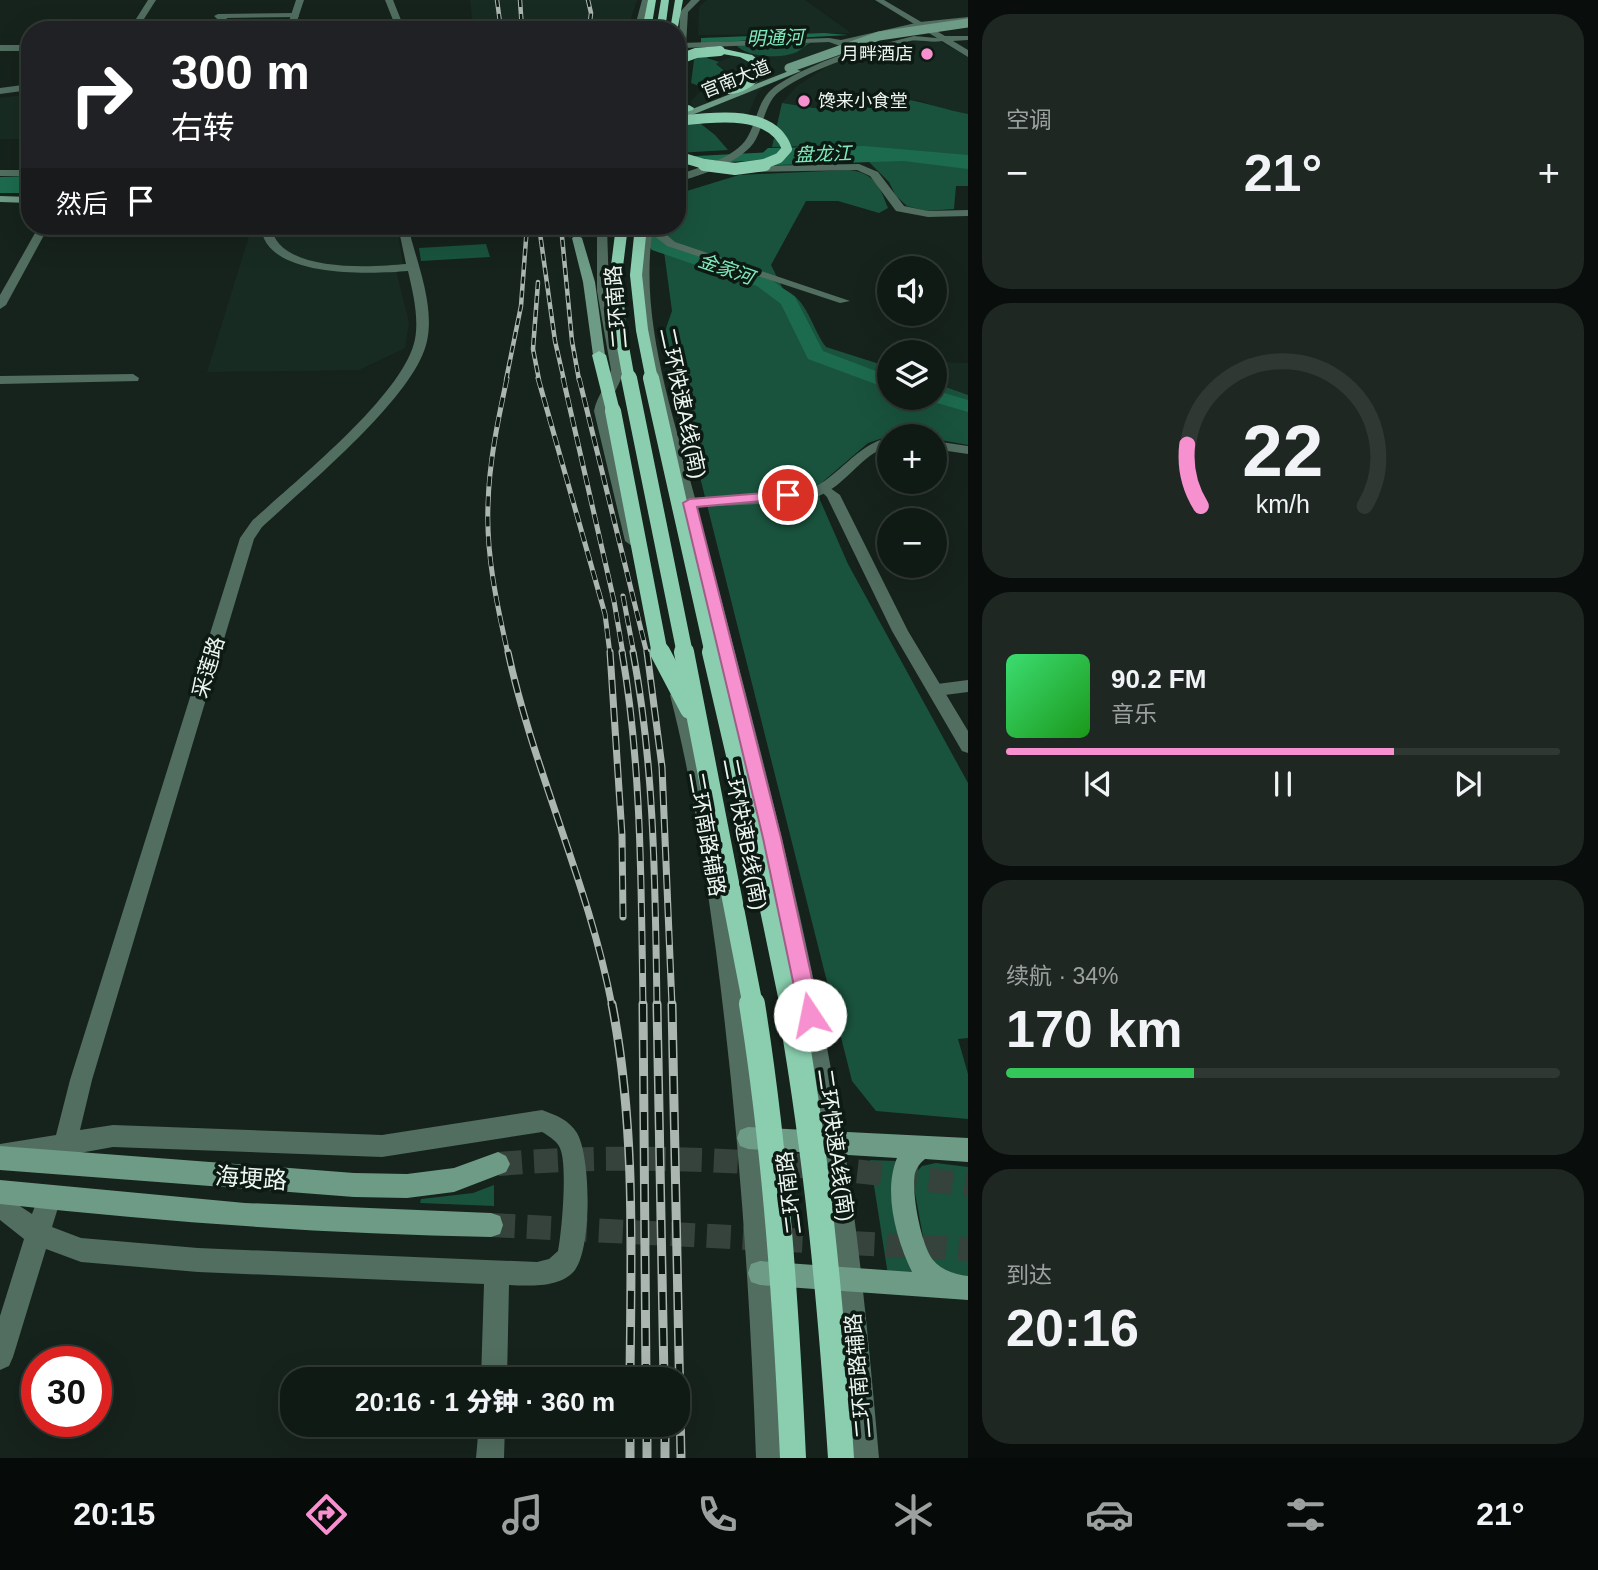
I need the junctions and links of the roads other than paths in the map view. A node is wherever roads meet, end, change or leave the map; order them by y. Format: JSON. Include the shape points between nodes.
{"nodes":[{"id":1,"x":152,"y":0,"type":"edge"},
{"id":2,"x":300,"y":0,"type":"edge"},
{"id":3,"x":389,"y":0,"type":"edge"},
{"id":4,"x":646,"y":0,"type":"edge"},
{"id":5,"x":652,"y":0,"type":"edge"},
{"id":6,"x":666,"y":0,"type":"edge"},
{"id":7,"x":678,"y":0,"type":"edge"},
{"id":8,"x":695,"y":0,"type":"edge"},
{"id":9,"x":879,"y":0,"type":"edge"},
{"id":10,"x":296,"y":15,"type":"junction"},
{"id":11,"x":139,"y":21,"type":"edge"},
{"id":12,"x":224,"y":21,"type":"edge"},
{"id":13,"x":294,"y":21,"type":"edge"},
{"id":14,"x":397,"y":21,"type":"edge"},
{"id":15,"x":643,"y":21,"type":"edge"},
{"id":16,"x":644,"y":21,"type":"edge"},
{"id":17,"x":662,"y":21,"type":"edge"},
{"id":18,"x":674,"y":21,"type":"edge"},
{"id":19,"x":683,"y":21,"type":"edge"},
{"id":20,"x":968,"y":23,"type":"edge"},
{"id":21,"x":920,"y":24,"type":"junction"},
{"id":22,"x":968,"y":37,"type":"edge"},
{"id":23,"x":943,"y":39,"type":"junction"},
{"id":24,"x":841,"y":42,"type":"junction"},
{"id":25,"x":21,"y":47,"type":"edge"},
{"id":26,"x":686,"y":47,"type":"edge"},
{"id":27,"x":0,"y":48,"type":"edge"},
{"id":28,"x":860,"y":51,"type":"junction"},
{"id":29,"x":968,"y":54,"type":"edge"},
{"id":30,"x":686,"y":56,"type":"edge"},
{"id":31,"x":21,"y":88,"type":"edge"},
{"id":32,"x":0,"y":91,"type":"edge"},
{"id":33,"x":730,"y":92,"type":"junction"},
{"id":34,"x":686,"y":108,"type":"edge"},
{"id":35,"x":686,"y":115,"type":"edge"},
{"id":36,"x":686,"y":119,"type":"edge"},
{"id":37,"x":686,"y":159,"type":"edge"},
{"id":38,"x":714,"y":167,"type":"junction"},
{"id":39,"x":0,"y":173,"type":"edge"},
{"id":40,"x":21,"y":173,"type":"edge"},
{"id":41,"x":686,"y":176,"type":"edge"},
{"id":42,"x":21,"y":199,"type":"edge"},
{"id":43,"x":21,"y":201,"type":"edge"},
{"id":44,"x":0,"y":202,"type":"edge"},
{"id":45,"x":968,"y":213,"type":"edge"},
{"id":46,"x":39,"y":235,"type":"edge"},
{"id":47,"x":267,"y":235,"type":"edge"},
{"id":48,"x":405,"y":235,"type":"edge"},
{"id":49,"x":602,"y":235,"type":"edge"},
{"id":50,"x":622,"y":235,"type":"edge"},
{"id":51,"x":622,"y":235,"type":"edge"},
{"id":52,"x":638,"y":235,"type":"edge"},
{"id":53,"x":638,"y":235,"type":"edge"},
{"id":54,"x":647,"y":235,"type":"edge"},
{"id":55,"x":660,"y":235,"type":"edge"},
{"id":56,"x":577,"y":238,"type":"tunnel mouth"},
{"id":57,"x":411,"y":267,"type":"junction"},
{"id":58,"x":844,"y":301,"type":"dead end"},
{"id":59,"x":0,"y":305,"type":"edge"},
{"id":60,"x":598,"y":355,"type":"joint"},
{"id":61,"x":133,"y":379,"type":"dead end"},
{"id":62,"x":0,"y":380,"type":"edge"},
{"id":63,"x":608,"y":391,"type":"junction"},
{"id":64,"x":947,"y":446,"type":"edge"},
{"id":65,"x":877,"y":447,"type":"edge"},
{"id":66,"x":968,"y":450,"type":"edge"},
{"id":67,"x":826,"y":489,"type":"junction"},
{"id":68,"x":690,"y":503,"type":"junction"},
{"id":69,"x":968,"y":686,"type":"edge"},
{"id":70,"x":937,"y":690,"type":"junction"},
{"id":71,"x":968,"y":746,"type":"edge"},
{"id":72,"x":703,"y":751,"type":"junction"},
{"id":73,"x":748,"y":1138,"type":"junction"},
{"id":74,"x":777,"y":1139,"type":"junction"},
{"id":75,"x":806,"y":1141,"type":"junction"},
{"id":76,"x":832,"y":1142,"type":"junction"},
{"id":77,"x":922,"y":1146,"type":"junction"},
{"id":78,"x":966,"y":1149,"type":"edge"},
{"id":79,"x":63,"y":1155,"type":"junction"},
{"id":80,"x":0,"y":1157,"type":"edge"},
{"id":81,"x":498,"y":1164,"type":"tunnel mouth"},
{"id":82,"x":0,"y":1192,"type":"edge"},
{"id":83,"x":49,"y":1198,"type":"junction"},
{"id":84,"x":0,"y":1205,"type":"edge"},
{"id":85,"x":491,"y":1225,"type":"tunnel mouth"},
{"id":86,"x":38,"y":1234,"type":"junction"},
{"id":87,"x":497,"y":1273,"type":"junction"},
{"id":88,"x":760,"y":1273,"type":"junction"},
{"id":89,"x":790,"y":1275,"type":"junction"},
{"id":90,"x":821,"y":1278,"type":"junction"},
{"id":91,"x":850,"y":1280,"type":"junction"},
{"id":92,"x":965,"y":1288,"type":"edge"},
{"id":93,"x":0,"y":1357,"type":"edge"},
{"id":94,"x":494,"y":1367,"type":"edge"},
{"id":95,"x":491,"y":1437,"type":"edge"},
{"id":96,"x":490,"y":1458,"type":"edge"},
{"id":97,"x":770,"y":1458,"type":"edge"},
{"id":98,"x":793,"y":1458,"type":"edge"},
{"id":99,"x":799,"y":1458,"type":"edge"},
{"id":100,"x":833,"y":1458,"type":"edge"},
{"id":101,"x":841,"y":1458,"type":"edge"},
{"id":102,"x":865,"y":1458,"type":"edge"}],
"edges":[{"from":1,"to":11,"type":"street"},
{"from":2,"to":10,"type":"street"},
{"from":3,"to":14,"type":"street"},
{"from":4,"to":15,"type":"street"},
{"from":5,"to":16,"type":"highway"},
{"from":6,"to":17,"type":"highway"},
{"from":7,"to":18,"type":"highway"},
{"from":8,"to":19,"type":"street","via":[[688,5]]},
{"from":9,"to":21,"type":"street"},
{"from":10,"to":12,"type":"street","via":[[218,16]]},
{"from":10,"to":13,"type":"street"},
{"from":20,"to":21,"type":"street"},
{"from":20,"to":33,"type":"main road","name":"官南大道","bridge":true,"via":[[863,40]]},
{"from":20,"to":35,"type":"main road","name":"官南大道","bridge":true,"via":[[870,43]]},
{"from":21,"to":23,"type":"street"},
{"from":21,"to":24,"type":"street"},
{"from":22,"to":23,"type":"street"},
{"from":23,"to":28,"type":"street","via":[[914,38]]},
{"from":23,"to":29,"type":"street"},
{"from":24,"to":26,"type":"street"},
{"from":24,"to":28,"type":"street"},
{"from":25,"to":27,"type":"street"},
{"from":28,"to":38,"type":"street","via":[[776,90],[766,102],[751,141]]},
{"from":30,"to":33,"type":"highway","bridge":true,"via":[[720,51],[746,55],[762,64],[759,76]]},
{"from":31,"to":32,"type":"street"},
{"from":33,"to":34,"type":"main road","name":"官南大道"},
{"from":36,"to":37,"type":"highway","bridge":true,"via":[[758,122],[779,133],[787,149],[774,161],[746,168]]},
{"from":38,"to":41,"type":"street"},
{"from":38,"to":45,"type":"street","via":[[859,167],[874,174],[900,209]]},
{"from":39,"to":40,"type":"street"},
{"from":42,"to":44,"type":"main road"},
{"from":43,"to":44,"type":"main road"},
{"from":46,"to":59,"type":"street"},
{"from":47,"to":57,"type":"street","via":[[287,255],[327,267]]},
{"from":48,"to":57,"type":"street","name":"采莲路"},
{"from":49,"to":63,"type":"street","name":"二环南路辅路","via":[[602,281],[617,370]]},
{"from":50,"to":72,"type":"highway","name":"二环快速B线(南)","bridge":true,"via":[[616,274],[620,330]]},
{"from":51,"to":74,"type":"main road","name":"二环南路","via":[[619,286],[625,339],[752,972]]},
{"from":52,"to":75,"type":"main road","name":"二环南路","via":[[633,287],[640,339],[772,945]]},
{"from":53,"to":101,"type":"highway","name":"二环快速A线(南)","bridge":true,"via":[[636,275],[642,330],[800,1063],[825,1244]]},
{"from":54,"to":68,"type":"street","name":"二环南路辅路","via":[[643,261],[645,307]]},
{"from":55,"to":58,"type":"street","via":[[671,244]]},
{"from":56,"to":60,"type":"main road","via":[[589,282]]},
{"from":57,"to":79,"type":"street","name":"采莲路","via":[[423,321],[415,363],[371,415],[247,538],[81,1080]]},
{"from":60,"to":63,"type":"highway"},
{"from":61,"to":62,"type":"street"},
{"from":63,"to":72,"type":"highway","bridge":true,"via":[[660,653],[694,719]]},
{"from":63,"to":73,"type":"street","name":"二环南路辅路","via":[[601,411],[611,458],[682,706],[699,788],[726,947]]},
{"from":64,"to":66,"type":"street"},
{"from":65,"to":67,"type":"street","via":[[850,461]]},
{"from":67,"to":68,"type":"street","via":[[812,494]]},
{"from":67,"to":70,"type":"street","via":[[900,631]]},
{"from":68,"to":76,"type":"street","name":"二环南路辅路","via":[[781,877]]},
{"from":69,"to":70,"type":"street"},
{"from":70,"to":71,"type":"street"},
{"from":72,"to":98,"type":"highway","name":"二环快速B线(南)","bridge":true,"via":[[745,959],[767,1101],[782,1240]]},
{"from":73,"to":74,"type":"main road"},
{"from":73,"to":88,"type":"street","name":"二环南路辅路"},
{"from":74,"to":75,"type":"main road"},
{"from":74,"to":89,"type":"main road","name":"二环南路"},
{"from":75,"to":76,"type":"main road"},
{"from":75,"to":90,"type":"main road","name":"二环南路"},
{"from":76,"to":77,"type":"main road"},
{"from":76,"to":91,"type":"street","name":"二环南路辅路"},
{"from":77,"to":78,"type":"main road"},
{"from":77,"to":92,"type":"main road","via":[[903,1168],[914,1252],[924,1269],[939,1280]]},
{"from":79,"to":80,"type":"street"},
{"from":79,"to":81,"type":"main road","name":"海埂路","via":[[354,1185],[407,1186],[454,1180]]},
{"from":79,"to":87,"type":"street","via":[[113,1136],[382,1146],[542,1121],[567,1136],[573,1150],[572,1244],[567,1260],[554,1270],[537,1275]]},
{"from":82,"to":83,"type":"main road","name":"海埂路"},
{"from":83,"to":85,"type":"main road","name":"海埂路","via":[[233,1216]]},
{"from":83,"to":86,"type":"street"},
{"from":84,"to":86,"type":"street"},
{"from":86,"to":87,"type":"street","via":[[81,1250],[159,1257]]},
{"from":86,"to":93,"type":"street"},
{"from":87,"to":94,"type":"street"},
{"from":88,"to":89,"type":"main road"},
{"from":88,"to":97,"type":"street","name":"二环南路辅路"},
{"from":89,"to":90,"type":"main road"},
{"from":89,"to":99,"type":"main road","name":"二环南路"},
{"from":90,"to":91,"type":"main road"},
{"from":90,"to":100,"type":"main road","name":"二环南路"},
{"from":91,"to":92,"type":"main road"},
{"from":91,"to":102,"type":"street","name":"二环南路辅路"},
{"from":95,"to":96,"type":"street"}]}
